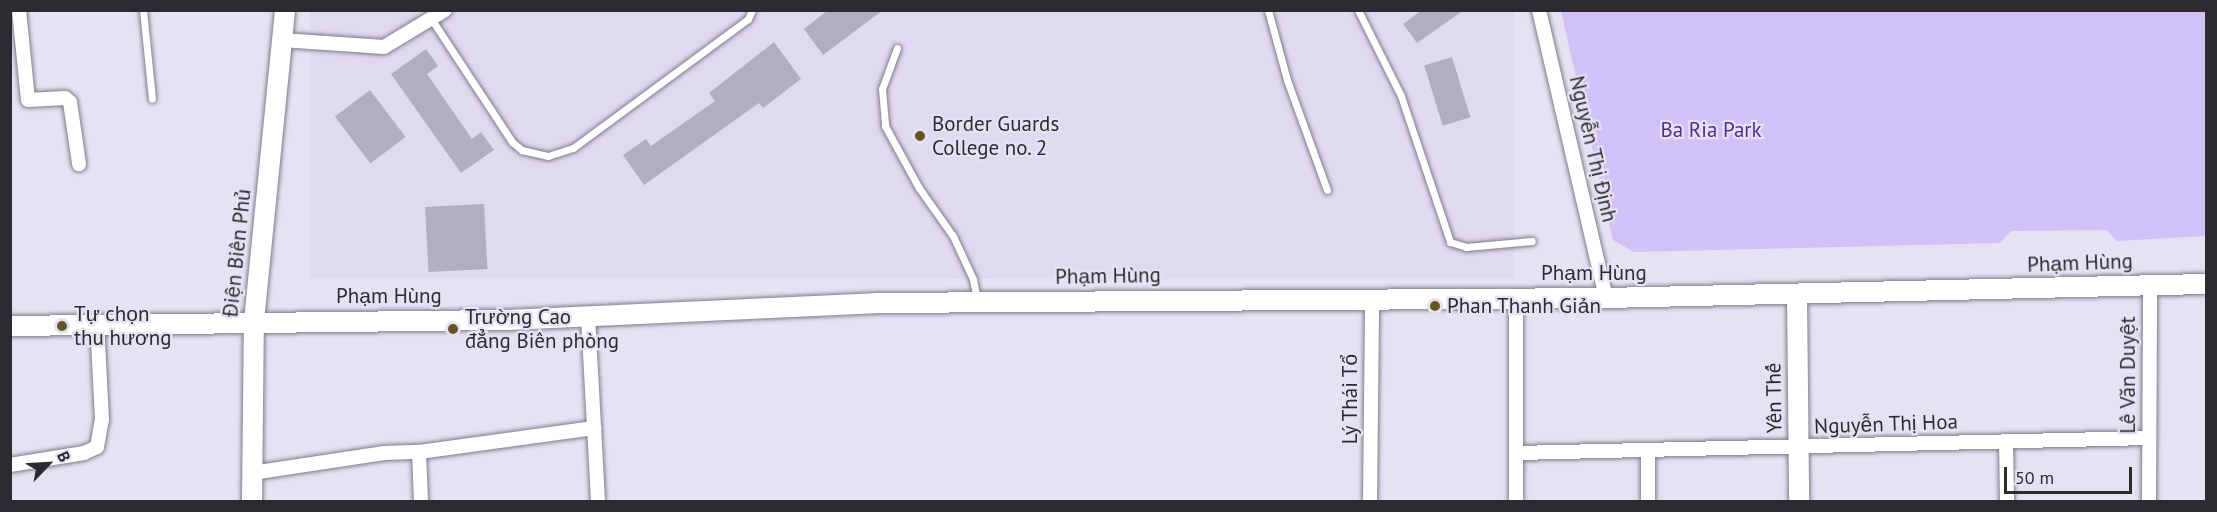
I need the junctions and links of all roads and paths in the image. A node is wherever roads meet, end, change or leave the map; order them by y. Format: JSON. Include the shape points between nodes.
{"nodes":[{"id":1,"x":19,"y":10,"type":"edge"},
{"id":2,"x":143,"y":10,"type":"edge"},
{"id":3,"x":285,"y":10,"type":"edge"},
{"id":4,"x":445,"y":10,"type":"edge"},
{"id":5,"x":752,"y":10,"type":"edge"},
{"id":6,"x":1268,"y":10,"type":"edge"},
{"id":7,"x":1358,"y":10,"type":"edge"},
{"id":8,"x":1539,"y":10,"type":"edge"},
{"id":9,"x":432,"y":20,"type":"junction"},
{"id":10,"x":16,"y":27,"type":"edge"},
{"id":11,"x":282,"y":40,"type":"junction"},
{"id":12,"x":897,"y":48,"type":"dead end"},
{"id":13,"x":152,"y":99,"type":"dead end"},
{"id":14,"x":79,"y":164,"type":"dead end"},
{"id":15,"x":1327,"y":190,"type":"dead end"},
{"id":16,"x":1532,"y":241,"type":"dead end"},
{"id":17,"x":2206,"y":284,"type":"edge"},
{"id":18,"x":2150,"y":285,"type":"junction"},
{"id":19,"x":1797,"y":295,"type":"junction"},
{"id":20,"x":1372,"y":297,"type":"junction"},
{"id":21,"x":1516,"y":297,"type":"junction"},
{"id":22,"x":1606,"y":298,"type":"junction"},
{"id":23,"x":978,"y":302,"type":"junction"},
{"id":24,"x":588,"y":316,"type":"junction"},
{"id":25,"x":254,"y":321,"type":"junction"},
{"id":26,"x":97,"y":322,"type":"junction"},
{"id":27,"x":10,"y":326,"type":"edge"},
{"id":28,"x":594,"y":428,"type":"junction"},
{"id":29,"x":2149,"y":438,"type":"junction"},
{"id":30,"x":2006,"y":442,"type":"junction"},
{"id":31,"x":1799,"y":448,"type":"junction"},
{"id":32,"x":1648,"y":451,"type":"junction"},
{"id":33,"x":419,"y":453,"type":"junction"},
{"id":34,"x":1516,"y":453,"type":"junction"},
{"id":35,"x":10,"y":465,"type":"edge"},
{"id":36,"x":252,"y":473,"type":"junction"},
{"id":37,"x":252,"y":501,"type":"edge"},
{"id":38,"x":421,"y":501,"type":"edge"},
{"id":39,"x":598,"y":501,"type":"edge"},
{"id":40,"x":1370,"y":501,"type":"edge"},
{"id":41,"x":1516,"y":501,"type":"edge"},
{"id":42,"x":1648,"y":501,"type":"edge"},
{"id":43,"x":1799,"y":501,"type":"edge"},
{"id":44,"x":2007,"y":501,"type":"edge"},
{"id":45,"x":2149,"y":501,"type":"edge"}],
"edges":[{"from":1,"to":10,"type":"street"},
{"from":2,"to":13,"type":"lane"},
{"from":3,"to":11,"type":"street","name":"Điện Biên Phủ"},
{"from":4,"to":9,"type":"street"},
{"from":5,"to":9,"type":"lane","via":[[748,19],[573,148],[548,156],[522,150],[512,142]]},
{"from":6,"to":15,"type":"lane","via":[[1287,80]]},
{"from":7,"to":16,"type":"lane","via":[[1401,96],[1450,242],[1466,247]]},
{"from":8,"to":22,"type":"street","name":"Nguyễn Thị Định"},
{"from":9,"to":11,"type":"street","via":[[384,47]]},
{"from":10,"to":14,"type":"street","via":[[28,99],[65,98],[70,102]]},
{"from":11,"to":25,"type":"street","name":"Điện Biên Phủ"},
{"from":12,"to":23,"type":"lane","via":[[882,88],[885,126],[953,236],[973,279]]},
{"from":17,"to":18,"type":"street","name":"Phạm Hùng"},
{"from":18,"to":19,"type":"street","name":"Phạm Hùng"},
{"from":18,"to":29,"type":"street","name":"Lê Văn Duyệt"},
{"from":19,"to":22,"type":"street","name":"Phạm Hùng"},
{"from":19,"to":31,"type":"street","name":"Yên Thế"},
{"from":20,"to":21,"type":"street","name":"Phạm Hùng"},
{"from":20,"to":23,"type":"street","name":"Phạm Hùng"},
{"from":20,"to":40,"type":"street","name":"Lý Thái Tổ"},
{"from":21,"to":22,"type":"street","name":"Phạm Hùng"},
{"from":21,"to":34,"type":"street"},
{"from":23,"to":24,"type":"street","name":"Phạm Hùng"},
{"from":24,"to":25,"type":"street","name":"Phạm Hùng"},
{"from":24,"to":28,"type":"street"},
{"from":25,"to":26,"type":"street","name":"Phạm Hùng"},
{"from":25,"to":36,"type":"street","name":"Điện Biên Phủ"},
{"from":26,"to":27,"type":"street","name":"Phạm Hùng"},
{"from":26,"to":35,"type":"street","via":[[102,420],[97,447],[84,453]]},
{"from":28,"to":33,"type":"street"},
{"from":28,"to":39,"type":"street"},
{"from":29,"to":30,"type":"street","name":"Nguyễn Thị Hoa"},
{"from":29,"to":45,"type":"street","name":"Lê Văn Duyệt"},
{"from":30,"to":31,"type":"street","name":"Nguyễn Thị Hoa"},
{"from":30,"to":44,"type":"street"},
{"from":31,"to":32,"type":"street","name":"Nguyễn Thị Hoa"},
{"from":31,"to":43,"type":"street","name":"Yên Thế"},
{"from":32,"to":34,"type":"street","name":"Nguyễn Thị Hoa"},
{"from":32,"to":42,"type":"street"},
{"from":33,"to":36,"type":"street","via":[[384,453]]},
{"from":33,"to":38,"type":"street"},
{"from":34,"to":41,"type":"street"},
{"from":36,"to":37,"type":"street","name":"Điện Biên Phủ"}]}
